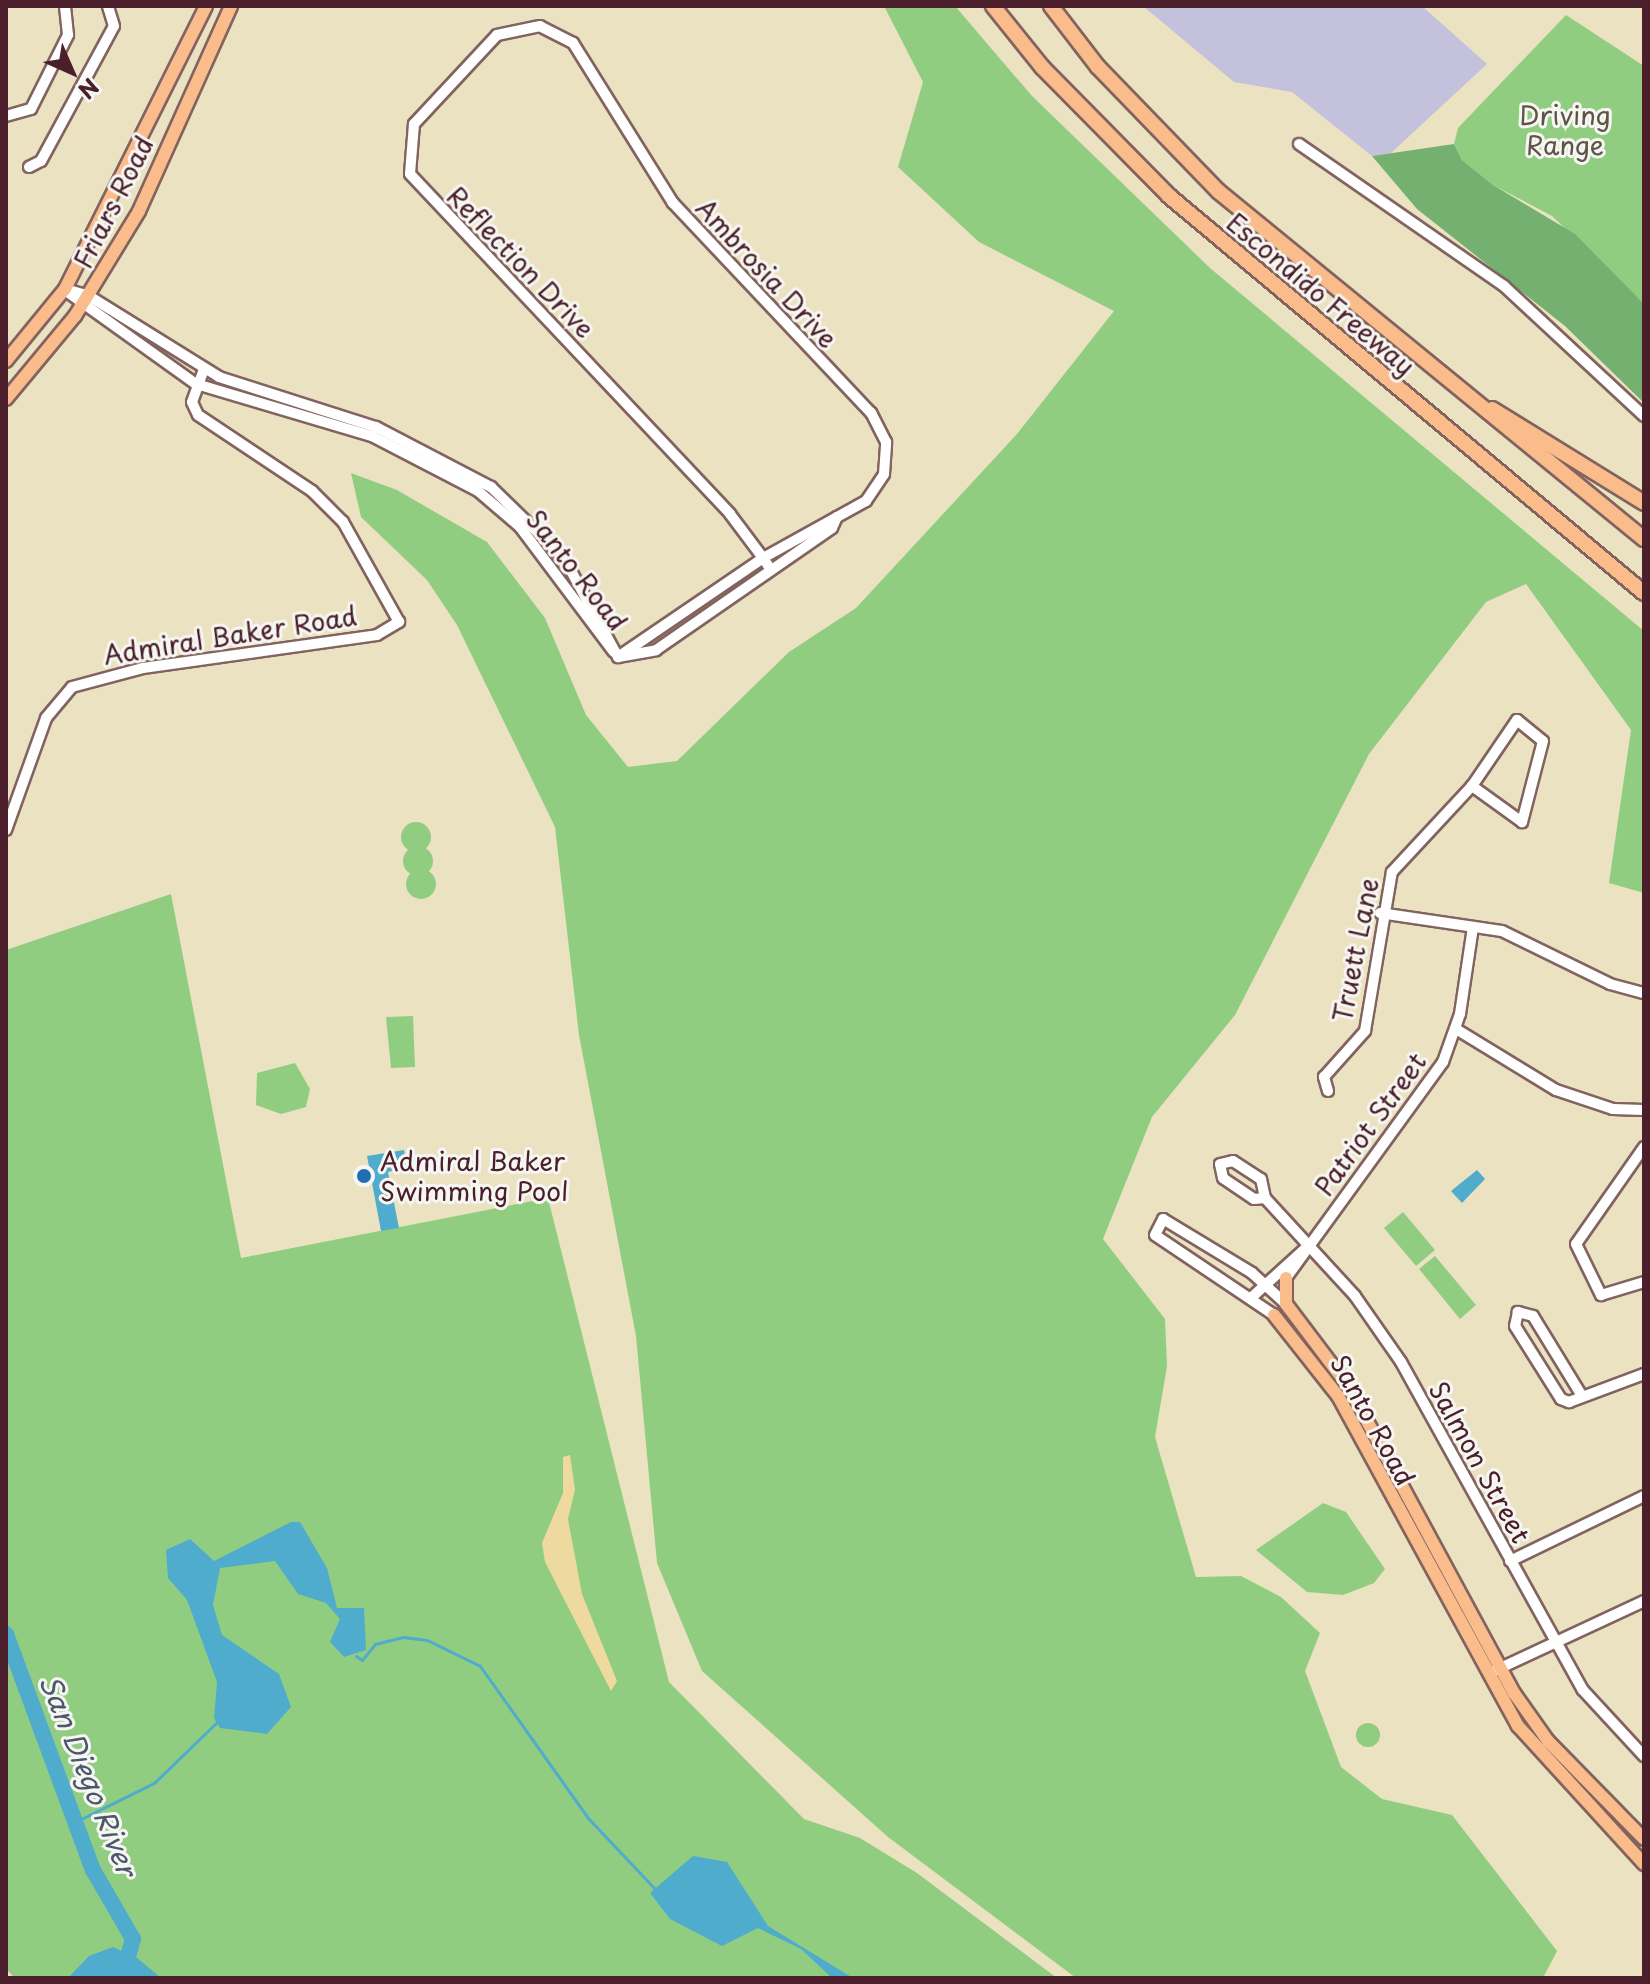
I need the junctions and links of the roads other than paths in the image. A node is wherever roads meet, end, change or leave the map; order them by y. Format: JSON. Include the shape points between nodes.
{"nodes":[{"id":1,"x":65,"y":6,"type":"edge"},
{"id":2,"x":108,"y":6,"type":"edge"},
{"id":3,"x":206,"y":6,"type":"edge"},
{"id":4,"x":231,"y":6,"type":"edge"},
{"id":5,"x":993,"y":6,"type":"edge"},
{"id":6,"x":1051,"y":6,"type":"edge"},
{"id":7,"x":573,"y":43,"type":"joint"},
{"id":8,"x":6,"y":116,"type":"edge"},
{"id":9,"x":1299,"y":144,"type":"dead end"},
{"id":10,"x":29,"y":167,"type":"dead end"},
{"id":11,"x":65,"y":289,"type":"junction"},
{"id":12,"x":85,"y":302,"type":"junction"},
{"id":13,"x":6,"y":361,"type":"edge"},
{"id":14,"x":204,"y":369,"type":"junction"},
{"id":15,"x":196,"y":384,"type":"junction"},
{"id":16,"x":1452,"y":385,"type":"junction"},
{"id":17,"x":6,"y":399,"type":"edge"},
{"id":18,"x":1644,"y":416,"type":"edge"},
{"id":19,"x":1644,"y":503,"type":"edge"},
{"id":20,"x":837,"y":517,"type":"junction"},
{"id":21,"x":1644,"y":539,"type":"edge"},
{"id":22,"x":763,"y":558,"type":"junction"},
{"id":23,"x":771,"y":570,"type":"junction"},
{"id":24,"x":1644,"y":593,"type":"edge"},
{"id":25,"x":618,"y":657,"type":"junction"},
{"id":26,"x":1472,"y":786,"type":"junction"},
{"id":27,"x":6,"y":830,"type":"edge"},
{"id":28,"x":1380,"y":913,"type":"junction"},
{"id":29,"x":1473,"y":927,"type":"junction"},
{"id":30,"x":1644,"y":993,"type":"edge"},
{"id":31,"x":1456,"y":1029,"type":"junction"},
{"id":32,"x":1328,"y":1091,"type":"dead end"},
{"id":33,"x":1644,"y":1110,"type":"edge"},
{"id":34,"x":1644,"y":1147,"type":"edge"},
{"id":35,"x":1265,"y":1198,"type":"junction"},
{"id":36,"x":1307,"y":1247,"type":"junction"},
{"id":37,"x":1286,"y":1278,"type":"joint"},
{"id":38,"x":1644,"y":1282,"type":"edge"},
{"id":39,"x":1263,"y":1284,"type":"junction"},
{"id":40,"x":1252,"y":1297,"type":"junction"},
{"id":41,"x":1286,"y":1304,"type":"junction"},
{"id":42,"x":1274,"y":1315,"type":"joint"},
{"id":43,"x":1644,"y":1374,"type":"edge"},
{"id":44,"x":1582,"y":1396,"type":"junction"},
{"id":45,"x":1644,"y":1496,"type":"edge"},
{"id":46,"x":1510,"y":1561,"type":"junction"},
{"id":47,"x":1644,"y":1601,"type":"edge"},
{"id":48,"x":1555,"y":1642,"type":"junction"},
{"id":49,"x":1499,"y":1668,"type":"junction"},
{"id":50,"x":1485,"y":1674,"type":"junction"},
{"id":51,"x":1644,"y":1756,"type":"edge"},
{"id":52,"x":1644,"y":1839,"type":"edge"},
{"id":53,"x":1644,"y":1864,"type":"edge"}],
"edges":[{"from":1,"to":8,"type":"street","via":[[68,35],[31,109]]},
{"from":2,"to":10,"type":"street","via":[[114,26],[41,161]]},
{"from":3,"to":11,"type":"main road","name":"Friars Road"},
{"from":4,"to":12,"type":"main road","name":"Friars Road","via":[[139,211]]},
{"from":5,"to":24,"type":"highway","name":"Escondido Freeway","via":[[1042,67],[1169,196]]},
{"from":6,"to":16,"type":"highway","name":"Escondido Freeway","via":[[1098,67],[1218,191]]},
{"from":7,"to":20,"type":"street","name":"Ambrosia Drive","via":[[673,203],[878,424],[886,442],[884,474],[866,501]]},
{"from":7,"to":22,"type":"street","name":"Reflection Drive","via":[[540,26],[497,35],[414,124],[410,174],[730,514]]},
{"from":9,"to":18,"type":"street","via":[[1504,286]]},
{"from":11,"to":12,"type":"street","name":"Santo Road"},
{"from":11,"to":13,"type":"main road","name":"Friars Road"},
{"from":12,"to":14,"type":"street","name":"Santo Road"},
{"from":12,"to":15,"type":"street","name":"Santo Road"},
{"from":12,"to":17,"type":"main road","name":"Friars Road"},
{"from":14,"to":15,"type":"street"},
{"from":14,"to":25,"type":"street","name":"Santo Road","via":[[376,427],[491,487],[564,558]]},
{"from":15,"to":25,"type":"street","name":"Santo Road","via":[[372,436],[478,491],[520,527]]},
{"from":15,"to":27,"type":"street","name":"Admiral Baker Road","via":[[192,402],[204,420],[312,491],[343,522],[399,622],[377,635],[143,668],[72,687],[46,718]]},
{"from":16,"to":19,"type":"highway"},
{"from":16,"to":21,"type":"highway","name":"Escondido Freeway"},
{"from":20,"to":22,"type":"street","name":"Ambrosia Drive"},
{"from":20,"to":23,"type":"street","name":"Ambrosia Drive"},
{"from":22,"to":23,"type":"street","name":"Reflection Drive"},
{"from":22,"to":25,"type":"street","name":"Ambrosia Drive","via":[[636,637]]},
{"from":23,"to":25,"type":"street","name":"Ambrosia Drive","via":[[656,650]]},
{"from":26,"to":26,"type":"street","name":"Truett Lane","via":[[1522,822],[1543,741],[1517,720]]},
{"from":26,"to":28,"type":"street","name":"Truett Lane","via":[[1433,836],[1392,872]]},
{"from":28,"to":29,"type":"street"},
{"from":28,"to":32,"type":"street","name":"Truett Lane","via":[[1365,1031],[1324,1077]]},
{"from":29,"to":30,"type":"street","via":[[1502,931]]},
{"from":29,"to":31,"type":"street","name":"Patriot Street"},
{"from":31,"to":33,"type":"street","via":[[1556,1090],[1613,1109]]},
{"from":31,"to":36,"type":"street","name":"Patriot Street","via":[[1425,1095]]},
{"from":34,"to":38,"type":"street","via":[[1576,1244],[1601,1295]]},
{"from":35,"to":35,"type":"street","name":"Salmon Street","via":[[1261,1179],[1233,1161],[1220,1164],[1223,1178]]},
{"from":35,"to":36,"type":"street","name":"Salmon Street"},
{"from":36,"to":37,"type":"street","name":"Patriot Street","via":[[1307,1257]]},
{"from":36,"to":39,"type":"street","name":"Patriot Street"},
{"from":36,"to":46,"type":"street","name":"Salmon Street","via":[[1355,1296],[1401,1362]]},
{"from":37,"to":41,"type":"main road"},
{"from":39,"to":40,"type":"street","name":"Patriot Street"},
{"from":39,"to":40,"type":"street","name":"Santo Road","via":[[1163,1219],[1155,1235]]},
{"from":39,"to":41,"type":"street","name":"Santo Road"},
{"from":40,"to":42,"type":"street","name":"Santo Road"},
{"from":41,"to":49,"type":"main road","name":"Santo Road","via":[[1348,1386]]},
{"from":42,"to":50,"type":"main road","name":"Santo Road","via":[[1338,1396]]},
{"from":43,"to":44,"type":"street"},
{"from":44,"to":44,"type":"street","via":[[1533,1316],[1518,1312],[1515,1326],[1561,1399]]},
{"from":45,"to":46,"type":"street"},
{"from":46,"to":48,"type":"street","name":"Salmon Street"},
{"from":47,"to":48,"type":"street"},
{"from":48,"to":49,"type":"street"},
{"from":48,"to":51,"type":"street","name":"Salmon Street","via":[[1583,1690]]},
{"from":49,"to":50,"type":"street"},
{"from":49,"to":52,"type":"main road","name":"Santo Road","via":[[1548,1741]]},
{"from":50,"to":53,"type":"main road","name":"Santo Road","via":[[1535,1748]]}]}
